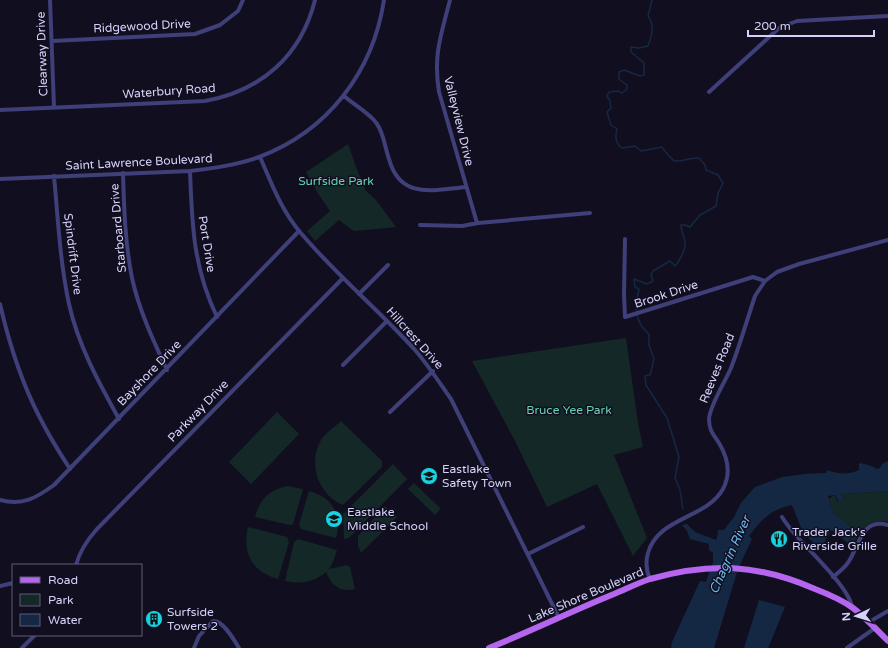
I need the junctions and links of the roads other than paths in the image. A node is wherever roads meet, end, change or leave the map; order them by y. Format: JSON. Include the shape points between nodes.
{"nodes":[{"id":1,"x":50,"y":0,"type":"edge"},
{"id":2,"x":243,"y":0,"type":"edge"},
{"id":3,"x":315,"y":0,"type":"edge"},
{"id":4,"x":384,"y":0,"type":"edge"},
{"id":5,"x":450,"y":0,"type":"edge"},
{"id":6,"x":888,"y":16,"type":"edge"},
{"id":7,"x":52,"y":41,"type":"junction"},
{"id":8,"x":709,"y":92,"type":"dead end"},
{"id":9,"x":344,"y":96,"type":"junction"},
{"id":10,"x":54,"y":108,"type":"junction"},
{"id":11,"x":0,"y":110,"type":"edge"},
{"id":12,"x":260,"y":157,"type":"junction"},
{"id":13,"x":190,"y":171,"type":"junction"},
{"id":14,"x":123,"y":173,"type":"junction"},
{"id":15,"x":54,"y":176,"type":"junction"},
{"id":16,"x":0,"y":179,"type":"edge"},
{"id":17,"x":466,"y":187,"type":"junction"},
{"id":18,"x":590,"y":213,"type":"dead end"},
{"id":19,"x":477,"y":223,"type":"junction"},
{"id":20,"x":420,"y":225,"type":"dead end"},
{"id":21,"x":299,"y":231,"type":"junction"},
{"id":22,"x":626,"y":239,"type":"dead end"},
{"id":23,"x":888,"y":240,"type":"edge"},
{"id":24,"x":388,"y":265,"type":"dead end"},
{"id":25,"x":343,"y":278,"type":"junction"},
{"id":26,"x":765,"y":281,"type":"junction"},
{"id":27,"x":359,"y":294,"type":"junction"},
{"id":28,"x":0,"y":304,"type":"edge"},
{"id":29,"x":217,"y":317,"type":"junction"},
{"id":30,"x":387,"y":321,"type":"junction"},
{"id":31,"x":343,"y":365,"type":"dead end"},
{"id":32,"x":167,"y":370,"type":"junction"},
{"id":33,"x":432,"y":371,"type":"junction"},
{"id":34,"x":390,"y":412,"type":"dead end"},
{"id":35,"x":119,"y":419,"type":"junction"},
{"id":36,"x":70,"y":469,"type":"junction"},
{"id":37,"x":0,"y":500,"type":"edge"},
{"id":38,"x":782,"y":517,"type":"dead end"},
{"id":39,"x":888,"y":525,"type":"edge"},
{"id":40,"x":583,"y":527,"type":"dead end"},
{"id":41,"x":528,"y":554,"type":"junction"},
{"id":42,"x":76,"y":564,"type":"edge"},
{"id":43,"x":833,"y":576,"type":"junction"},
{"id":44,"x":650,"y":579,"type":"junction"},
{"id":45,"x":12,"y":583,"type":"edge"},
{"id":46,"x":0,"y":586,"type":"edge"},
{"id":47,"x":852,"y":608,"type":"junction"},
{"id":48,"x":888,"y":611,"type":"edge"},
{"id":49,"x":559,"y":618,"type":"junction"},
{"id":50,"x":869,"y":622,"type":"junction"},
{"id":51,"x":875,"y":628,"type":"junction"},
{"id":52,"x":34,"y":636,"type":"edge"},
{"id":53,"x":888,"y":641,"type":"edge"},
{"id":54,"x":22,"y":648,"type":"edge"},
{"id":55,"x":194,"y":648,"type":"edge"},
{"id":56,"x":239,"y":648,"type":"edge"},
{"id":57,"x":489,"y":648,"type":"edge"},
{"id":58,"x":847,"y":648,"type":"edge"}],
"edges":[{"from":1,"to":7,"type":"street","name":"Clearway Drive"},
{"from":2,"to":7,"type":"street","name":"Ridgewood Drive","via":[[238,11],[220,25],[195,34]]},
{"from":3,"to":10,"type":"street","name":"Waterbury Road","via":[[307,25],[290,53],[266,76],[243,90],[205,101]]},
{"from":4,"to":9,"type":"street","name":"Saint Lawrence Boulevard","via":[[369,56]]},
{"from":5,"to":17,"type":"street","name":"Valleyview Drive","via":[[437,48],[437,79]]},
{"from":6,"to":8,"type":"street","via":[[797,21],[779,28]]},
{"from":7,"to":10,"type":"street","name":"Clearway Drive"},
{"from":9,"to":12,"type":"street","name":"Saint Lawrence Boulevard","via":[[312,127]]},
{"from":9,"to":17,"type":"street","via":[[377,124],[392,169],[397,177],[409,186],[424,191]]},
{"from":10,"to":11,"type":"street","name":"Waterbury Road"},
{"from":12,"to":13,"type":"street","name":"Saint Lawrence Boulevard"},
{"from":12,"to":21,"type":"street","name":"Hillcrest Drive","via":[[280,202]]},
{"from":13,"to":14,"type":"street","name":"Saint Lawrence Boulevard"},
{"from":13,"to":29,"type":"street","name":"Port Drive","via":[[193,234],[200,271]]},
{"from":14,"to":15,"type":"street","name":"Saint Lawrence Boulevard"},
{"from":14,"to":32,"type":"street","name":"Starboard Drive","via":[[126,236],[132,278],[140,308]]},
{"from":15,"to":16,"type":"street","name":"Saint Lawrence Boulevard"},
{"from":15,"to":35,"type":"street","name":"Spindrift Drive","via":[[62,267],[69,305],[93,369]]},
{"from":17,"to":19,"type":"street","name":"Valleyview Drive"},
{"from":18,"to":19,"type":"street"},
{"from":19,"to":20,"type":"street","via":[[462,226]]},
{"from":21,"to":25,"type":"street","name":"Hillcrest Drive"},
{"from":21,"to":29,"type":"street","name":"Bayshore Drive"},
{"from":22,"to":26,"type":"street","name":"Brook Drive","via":[[625,317],[753,277]]},
{"from":23,"to":26,"type":"street","name":"Reeves Road","via":[[799,264],[777,272]]},
{"from":24,"to":27,"type":"street"},
{"from":25,"to":27,"type":"street","name":"Hillcrest Drive"},
{"from":25,"to":42,"type":"street","name":"Parkway Drive","via":[[97,529],[86,541]]},
{"from":26,"to":44,"type":"street","name":"Reeves Road","via":[[755,296],[731,367],[712,406],[709,419],[712,433],[728,464],[728,477],[715,500],[673,524],[656,538],[646,558],[646,570]]},
{"from":27,"to":30,"type":"street","name":"Hillcrest Drive"},
{"from":28,"to":36,"type":"street","via":[[17,365],[30,396]]},
{"from":29,"to":32,"type":"street","name":"Bayshore Drive"},
{"from":30,"to":31,"type":"street"},
{"from":30,"to":33,"type":"street","name":"Hillcrest Drive"},
{"from":32,"to":35,"type":"street","name":"Bayshore Drive"},
{"from":33,"to":34,"type":"street"},
{"from":33,"to":41,"type":"street","name":"Hillcrest Drive","via":[[451,399]]},
{"from":35,"to":36,"type":"street","name":"Bayshore Drive"},
{"from":36,"to":37,"type":"street","name":"Bayshore Drive","via":[[54,485],[27,501],[11,503]]},
{"from":38,"to":43,"type":"street"},
{"from":39,"to":43,"type":"street","via":[[875,524],[868,528],[847,564]]},
{"from":40,"to":41,"type":"street"},
{"from":41,"to":49,"type":"street","name":"Hillcrest Drive"},
{"from":43,"to":47,"type":"street","via":[[851,600]]},
{"from":44,"to":47,"type":"main road","name":"Lake Shore Boulevard","via":[[692,570],[734,567],[761,570],[794,579]]},
{"from":44,"to":49,"type":"main road","name":"Lake Shore Boulevard"},
{"from":45,"to":46,"type":"street"},
{"from":47,"to":50,"type":"main road","name":"Lake Shore Boulevard"},
{"from":48,"to":50,"type":"street"},
{"from":49,"to":57,"type":"main road","name":"Lake Shore Boulevard"},
{"from":50,"to":51,"type":"main road","name":"Lake Shore Boulevard"},
{"from":51,"to":53,"type":"main road","name":"Lake Shore Boulevard"},
{"from":51,"to":58,"type":"street"},
{"from":52,"to":54,"type":"street"},
{"from":55,"to":56,"type":"street","via":[[199,636],[213,621],[220,622]]}]}
